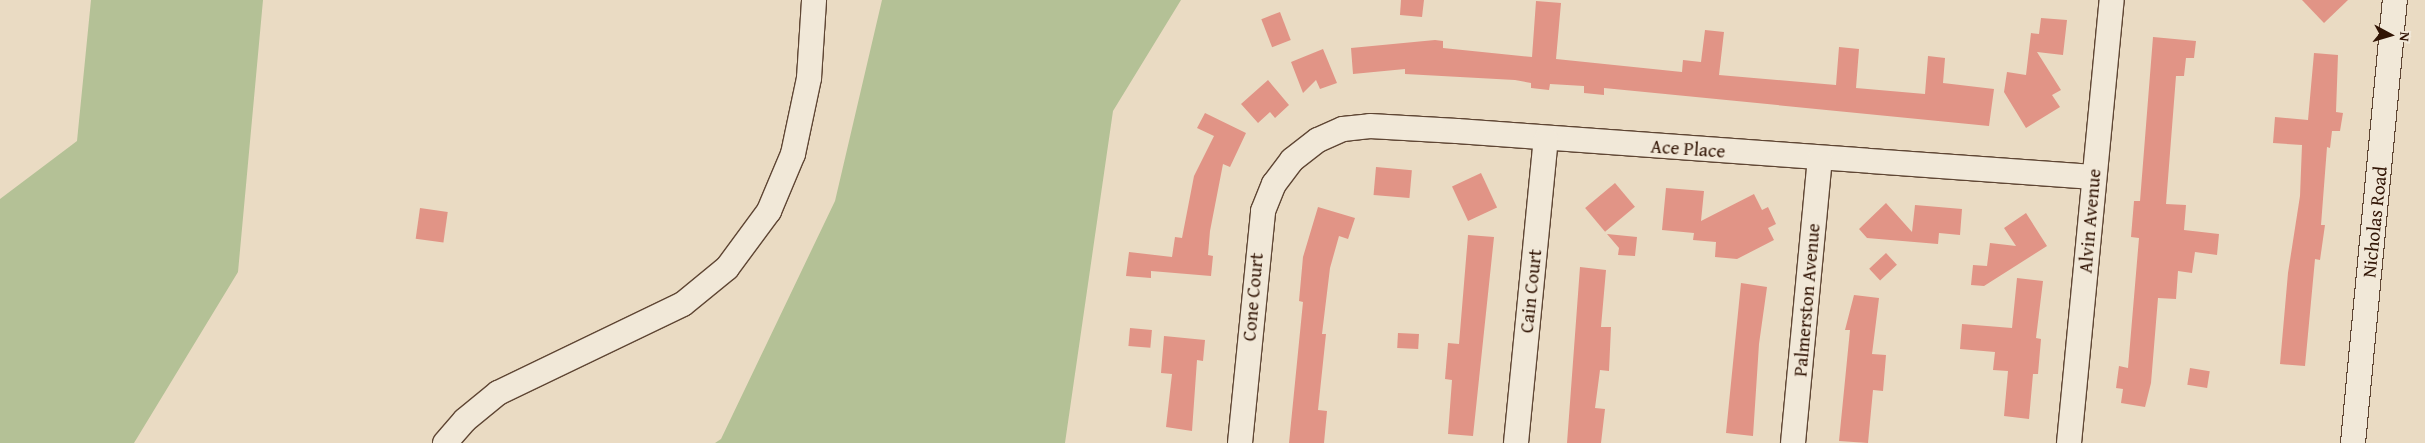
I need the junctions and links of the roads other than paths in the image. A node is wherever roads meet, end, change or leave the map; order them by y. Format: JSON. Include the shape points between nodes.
{"nodes":[{"id":1,"x":814,"y":0,"type":"edge"},
{"id":2,"x":2112,"y":0,"type":"edge"},
{"id":3,"x":2395,"y":0,"type":"edge"},
{"id":4,"x":1546,"y":139,"type":"junction"},
{"id":5,"x":1820,"y":158,"type":"junction"},
{"id":6,"x":1292,"y":160,"type":"joint"},
{"id":7,"x":2094,"y":177,"type":"junction"},
{"id":8,"x":445,"y":443,"type":"edge"},
{"id":9,"x":1240,"y":443,"type":"edge"},
{"id":10,"x":1516,"y":443,"type":"edge"},
{"id":11,"x":1794,"y":443,"type":"edge"},
{"id":12,"x":2070,"y":443,"type":"edge"},
{"id":13,"x":2353,"y":443,"type":"edge"}],
"edges":[{"from":1,"to":8,"type":"street","via":[[808,78],[794,154],[769,211],[727,268],[683,304],[498,393],[465,420]]},
{"from":2,"to":7,"type":"street","name":"Alvin Avenue"},
{"from":3,"to":13,"type":"street","name":"Nicholas Road"},
{"from":4,"to":5,"type":"street","name":"Ace Place"},
{"from":4,"to":6,"type":"street","name":"Ace Place","via":[[1356,127],[1318,140]]},
{"from":4,"to":10,"type":"street","name":"Cain Court"},
{"from":5,"to":7,"type":"street","name":"Ace Place"},
{"from":5,"to":11,"type":"street","name":"Palmerston Avenue"},
{"from":6,"to":9,"type":"street","name":"Cone Court","via":[[1268,197],[1259,231]]},
{"from":7,"to":12,"type":"street","name":"Alvin Avenue"}]}
